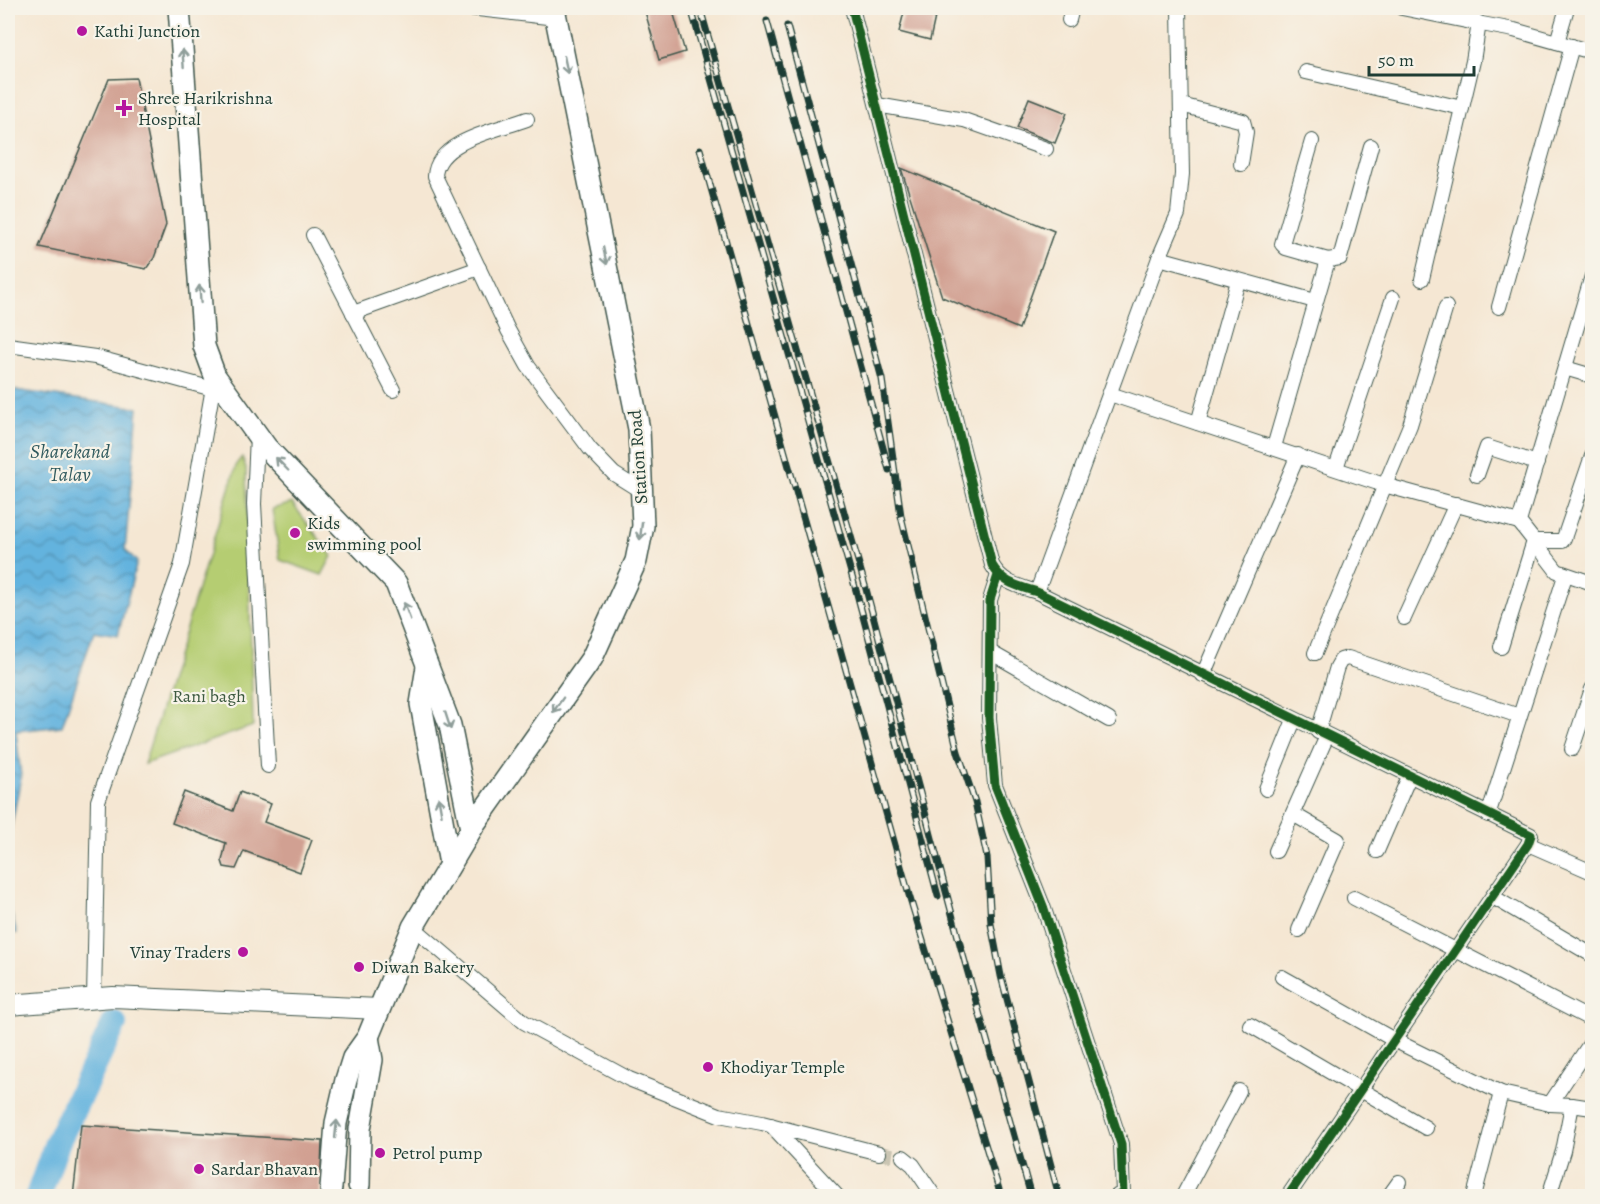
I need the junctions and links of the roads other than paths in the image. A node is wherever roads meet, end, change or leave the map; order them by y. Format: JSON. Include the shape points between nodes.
{"nodes":[{"id":1,"x":179,"y":8,"type":"edge"},
{"id":2,"x":469,"y":8,"type":"edge"},
{"id":3,"x":852,"y":8,"type":"edge"},
{"id":4,"x":1179,"y":8,"type":"edge"},
{"id":5,"x":1402,"y":8,"type":"edge"},
{"id":6,"x":1475,"y":8,"type":"edge"},
{"id":7,"x":1567,"y":8,"type":"edge"},
{"id":8,"x":555,"y":13,"type":"edge"},
{"id":9,"x":1475,"y":23,"type":"junction"},
{"id":10,"x":1557,"y":42,"type":"junction"},
{"id":11,"x":1572,"y":46,"type":"junction"},
{"id":12,"x":1593,"y":52,"type":"edge"},
{"id":13,"x":1306,"y":72,"type":"dead end"},
{"id":14,"x":878,"y":105,"type":"junction"},
{"id":15,"x":1181,"y":105,"type":"junction"},
{"id":16,"x":1462,"y":108,"type":"junction"},
{"id":17,"x":527,"y":120,"type":"dead end"},
{"id":18,"x":1312,"y":141,"type":"dead end"},
{"id":19,"x":1371,"y":146,"type":"dead end"},
{"id":20,"x":1046,"y":149,"type":"dead end"},
{"id":21,"x":1241,"y":164,"type":"dead end"},
{"id":22,"x":313,"y":235,"type":"dead end"},
{"id":23,"x":1159,"y":258,"type":"junction"},
{"id":24,"x":1328,"y":260,"type":"junction"},
{"id":25,"x":479,"y":268,"type":"junction"},
{"id":26,"x":1593,"y":276,"type":"edge"},
{"id":27,"x":1422,"y":279,"type":"dead end"},
{"id":28,"x":1238,"y":281,"type":"junction"},
{"id":29,"x":1393,"y":298,"type":"dead end"},
{"id":30,"x":1315,"y":301,"type":"junction"},
{"id":31,"x":1446,"y":307,"type":"dead end"},
{"id":32,"x":1499,"y":307,"type":"dead end"},
{"id":33,"x":353,"y":313,"type":"junction"},
{"id":34,"x":8,"y":345,"type":"edge"},
{"id":35,"x":1565,"y":368,"type":"junction"},
{"id":36,"x":1593,"y":376,"type":"edge"},
{"id":37,"x":214,"y":382,"type":"junction"},
{"id":38,"x":393,"y":390,"type":"dead end"},
{"id":39,"x":1110,"y":394,"type":"junction"},
{"id":40,"x":1198,"y":423,"type":"junction"},
{"id":41,"x":257,"y":435,"type":"junction"},
{"id":42,"x":1274,"y":447,"type":"junction"},
{"id":43,"x":1298,"y":455,"type":"junction"},
{"id":44,"x":1593,"y":456,"type":"edge"},
{"id":45,"x":1537,"y":463,"type":"junction"},
{"id":46,"x":1336,"y":468,"type":"junction"},
{"id":47,"x":1477,"y":475,"type":"dead end"},
{"id":48,"x":1384,"y":485,"type":"junction"},
{"id":49,"x":641,"y":491,"type":"junction"},
{"id":50,"x":1456,"y":504,"type":"junction"},
{"id":51,"x":1519,"y":522,"type":"junction"},
{"id":52,"x":1534,"y":541,"type":"junction"},
{"id":53,"x":998,"y":575,"type":"junction"},
{"id":54,"x":1565,"y":576,"type":"junction"},
{"id":55,"x":1593,"y":583,"type":"edge"},
{"id":56,"x":1037,"y":592,"type":"junction"},
{"id":57,"x":1404,"y":618,"type":"dead end"},
{"id":58,"x":1501,"y":647,"type":"dead end"},
{"id":59,"x":990,"y":652,"type":"junction"},
{"id":60,"x":1315,"y":653,"type":"dead end"},
{"id":61,"x":428,"y":666,"type":"junction"},
{"id":62,"x":1203,"y":675,"type":"junction"},
{"id":63,"x":1593,"y":689,"type":"edge"},
{"id":64,"x":1519,"y":716,"type":"junction"},
{"id":65,"x":1109,"y":720,"type":"dead end"},
{"id":66,"x":1294,"y":720,"type":"junction"},
{"id":67,"x":1322,"y":734,"type":"junction"},
{"id":68,"x":1572,"y":749,"type":"dead end"},
{"id":69,"x":268,"y":766,"type":"dead end"},
{"id":70,"x":1409,"y":777,"type":"junction"},
{"id":71,"x":1266,"y":789,"type":"dead end"},
{"id":72,"x":1293,"y":814,"type":"junction"},
{"id":73,"x":1488,"y":815,"type":"junction"},
{"id":74,"x":471,"y":829,"type":"junction"},
{"id":75,"x":1528,"y":844,"type":"junction"},
{"id":76,"x":1276,"y":851,"type":"dead end"},
{"id":77,"x":1377,"y":851,"type":"dead end"},
{"id":78,"x":450,"y":864,"type":"junction"},
{"id":79,"x":1593,"y":872,"type":"edge"},
{"id":80,"x":1493,"y":897,"type":"junction"},
{"id":81,"x":1354,"y":898,"type":"dead end"},
{"id":82,"x":413,"y":927,"type":"junction"},
{"id":83,"x":1299,"y":930,"type":"dead end"},
{"id":84,"x":1459,"y":950,"type":"junction"},
{"id":85,"x":1593,"y":955,"type":"edge"},
{"id":86,"x":1282,"y":977,"type":"dead end"},
{"id":87,"x":94,"y":999,"type":"junction"},
{"id":88,"x":8,"y":1005,"type":"edge"},
{"id":89,"x":379,"y":1009,"type":"junction"},
{"id":90,"x":1593,"y":1020,"type":"edge"},
{"id":91,"x":1250,"y":1025,"type":"dead end"},
{"id":92,"x":368,"y":1037,"type":"junction"},
{"id":93,"x":1396,"y":1041,"type":"junction"},
{"id":94,"x":1593,"y":1041,"type":"edge"},
{"id":95,"x":1359,"y":1090,"type":"junction"},
{"id":96,"x":1239,"y":1091,"type":"dead end"},
{"id":97,"x":1501,"y":1093,"type":"junction"},
{"id":98,"x":1550,"y":1104,"type":"junction"},
{"id":99,"x":1572,"y":1105,"type":"junction"},
{"id":100,"x":1593,"y":1108,"type":"edge"},
{"id":101,"x":771,"y":1125,"type":"junction"},
{"id":102,"x":1426,"y":1128,"type":"dead end"},
{"id":103,"x":879,"y":1153,"type":"tunnel mouth"},
{"id":104,"x":903,"y":1157,"type":"tunnel mouth"},
{"id":105,"x":1399,"y":1182,"type":"dead end"},
{"id":106,"x":330,"y":1192,"type":"edge"},
{"id":107,"x":363,"y":1192,"type":"edge"},
{"id":108,"x":1124,"y":1196,"type":"edge"},
{"id":109,"x":837,"y":1197,"type":"edge"},
{"id":110,"x":934,"y":1197,"type":"edge"},
{"id":111,"x":1183,"y":1197,"type":"edge"},
{"id":112,"x":1288,"y":1197,"type":"edge"},
{"id":113,"x":1389,"y":1197,"type":"edge"},
{"id":114,"x":1474,"y":1197,"type":"edge"},
{"id":115,"x":1549,"y":1197,"type":"edge"}],
"edges":[{"from":37,"to":1,"type":"main road","one_way":true,"via":[[204,346]]},
{"from":2,"to":8,"type":"street"},
{"from":3,"to":14,"type":"street"},
{"from":4,"to":15,"type":"street"},
{"from":5,"to":9,"type":"street"},
{"from":6,"to":9,"type":"street"},
{"from":7,"to":10,"type":"street"},
{"from":8,"to":49,"type":"main road","name":"Station Road","one_way":true,"via":[[639,429]]},
{"from":9,"to":10,"type":"street"},
{"from":9,"to":16,"type":"street"},
{"from":10,"to":11,"type":"street"},
{"from":11,"to":12,"type":"street"},
{"from":11,"to":32,"type":"street"},
{"from":13,"to":16,"type":"street"},
{"from":14,"to":20,"type":"street","via":[[964,120]]},
{"from":14,"to":53,"type":"street","via":[[992,565]]},
{"from":15,"to":21,"type":"street","via":[[1243,121],[1246,132]]},
{"from":15,"to":23,"type":"street","via":[[1178,214]]},
{"from":16,"to":27,"type":"street"},
{"from":17,"to":25,"type":"street","via":[[454,145],[435,169]]},
{"from":18,"to":24,"type":"street","via":[[1282,244]]},
{"from":19,"to":24,"type":"street","via":[[1340,258]]},
{"from":22,"to":33,"type":"street"},
{"from":23,"to":28,"type":"street"},
{"from":23,"to":39,"type":"street"},
{"from":24,"to":30,"type":"street"},
{"from":25,"to":33,"type":"street"},
{"from":25,"to":49,"type":"street","via":[[528,366],[590,449],[614,474]]},
{"from":26,"to":35,"type":"street"},
{"from":28,"to":30,"type":"street"},
{"from":28,"to":40,"type":"street"},
{"from":29,"to":46,"type":"street"},
{"from":30,"to":42,"type":"street"},
{"from":31,"to":48,"type":"street","via":[[1412,419]]},
{"from":33,"to":38,"type":"street"},
{"from":34,"to":37,"type":"street","via":[[95,357]]},
{"from":35,"to":36,"type":"street"},
{"from":35,"to":45,"type":"street"},
{"from":37,"to":41,"type":"main road"},
{"from":37,"to":87,"type":"street","via":[[182,564],[98,801]]},
{"from":39,"to":40,"type":"street"},
{"from":39,"to":56,"type":"street"},
{"from":40,"to":42,"type":"street"},
{"from":61,"to":41,"type":"main road","one_way":true,"via":[[396,583]]},
{"from":41,"to":69,"type":"street","via":[[254,504]]},
{"from":42,"to":43,"type":"street"},
{"from":43,"to":46,"type":"street"},
{"from":43,"to":62,"type":"street"},
{"from":44,"to":52,"type":"street","via":[[1562,541]]},
{"from":45,"to":47,"type":"street","via":[[1487,447]]},
{"from":45,"to":51,"type":"street"},
{"from":46,"to":48,"type":"street"},
{"from":48,"to":50,"type":"street"},
{"from":48,"to":60,"type":"street"},
{"from":49,"to":74,"type":"main road","name":"Station Road","one_way":true,"via":[[643,526],[636,561],[592,658]]},
{"from":50,"to":51,"type":"street"},
{"from":50,"to":57,"type":"street"},
{"from":51,"to":52,"type":"street"},
{"from":52,"to":54,"type":"street"},
{"from":52,"to":58,"type":"street"},
{"from":53,"to":56,"type":"street"},
{"from":53,"to":59,"type":"street","via":[[990,600]]},
{"from":54,"to":55,"type":"street"},
{"from":54,"to":64,"type":"street"},
{"from":56,"to":62,"type":"street"},
{"from":59,"to":65,"type":"street"},
{"from":59,"to":108,"type":"street","via":[[989,718],[995,785],[1043,906],[1121,1144]]},
{"from":61,"to":74,"type":"main road","one_way":true,"via":[[450,726]]},
{"from":78,"to":61,"type":"main road","one_way":true,"via":[[421,704]]},
{"from":62,"to":66,"type":"street"},
{"from":63,"to":68,"type":"street"},
{"from":64,"to":67,"type":"street","via":[[1348,658],[1337,667]]},
{"from":64,"to":73,"type":"street"},
{"from":66,"to":67,"type":"street"},
{"from":66,"to":71,"type":"street"},
{"from":67,"to":70,"type":"street"},
{"from":67,"to":72,"type":"street"},
{"from":70,"to":73,"type":"street"},
{"from":70,"to":77,"type":"street"},
{"from":72,"to":76,"type":"street"},
{"from":72,"to":83,"type":"street","via":[[1338,840]]},
{"from":73,"to":75,"type":"street","via":[[1531,836]]},
{"from":74,"to":78,"type":"main road","name":"Station Road"},
{"from":75,"to":79,"type":"street"},
{"from":75,"to":80,"type":"street"},
{"from":78,"to":82,"type":"main road","name":"Station Road"},
{"from":80,"to":84,"type":"street"},
{"from":80,"to":85,"type":"street"},
{"from":81,"to":84,"type":"street"},
{"from":82,"to":89,"type":"main road","name":"Station Road"},
{"from":82,"to":101,"type":"street","via":[[524,1022],[630,1079],[719,1115]]},
{"from":84,"to":90,"type":"street"},
{"from":84,"to":93,"type":"street"},
{"from":86,"to":93,"type":"street"},
{"from":87,"to":88,"type":"main road"},
{"from":87,"to":89,"type":"main road"},
{"from":89,"to":92,"type":"main road","name":"Station Road"},
{"from":91,"to":95,"type":"street"},
{"from":106,"to":92,"type":"main road","name":"Station Road","one_way":true,"via":[[343,1091],[353,1058]]},
{"from":92,"to":107,"type":"main road","via":[[372,1060],[360,1129]]},
{"from":93,"to":95,"type":"street"},
{"from":93,"to":97,"type":"street"},
{"from":94,"to":98,"type":"street"},
{"from":95,"to":102,"type":"street"},
{"from":95,"to":112,"type":"street"},
{"from":96,"to":111,"type":"street"},
{"from":97,"to":98,"type":"street"},
{"from":97,"to":114,"type":"street"},
{"from":98,"to":99,"type":"street"},
{"from":99,"to":100,"type":"street"},
{"from":99,"to":115,"type":"street"},
{"from":101,"to":103,"type":"street"},
{"from":101,"to":109,"type":"street"},
{"from":104,"to":110,"type":"street","via":[[913,1165]]},
{"from":105,"to":113,"type":"street"},
{"from":106,"to":107,"type":"main road","via":[[340,1181],[348,1180]]}]}
